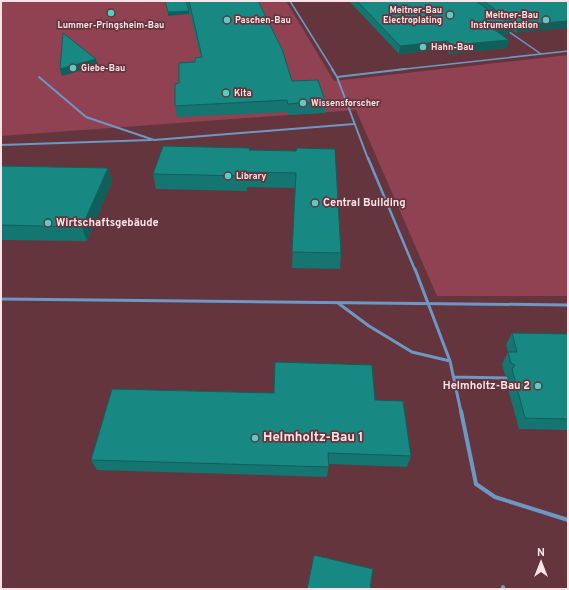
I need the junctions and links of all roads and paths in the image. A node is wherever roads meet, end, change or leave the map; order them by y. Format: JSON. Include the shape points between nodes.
{"nodes":[{"id":1,"x":290,"y":1,"type":"edge"},
{"id":2,"x":503,"y":27,"type":"edge"},
{"id":3,"x":568,"y":51,"type":"edge"},
{"id":4,"x":540,"y":54,"type":"junction"},
{"id":5,"x":39,"y":77,"type":"dead end"},
{"id":6,"x":337,"y":77,"type":"junction"},
{"id":7,"x":354,"y":124,"type":"junction"},
{"id":8,"x":154,"y":140,"type":"junction"},
{"id":9,"x":1,"y":145,"type":"edge"},
{"id":10,"x":1,"y":300,"type":"edge"},
{"id":11,"x":337,"y":302,"type":"junction"},
{"id":12,"x":428,"y":304,"type":"junction"},
{"id":13,"x":568,"y":305,"type":"edge"},
{"id":14,"x":450,"y":361,"type":"junction"},
{"id":15,"x":454,"y":376,"type":"junction"},
{"id":16,"x":506,"y":378,"type":"dead end"},
{"id":17,"x":568,"y":520,"type":"edge"}],
"edges":[{"from":1,"to":6,"type":"lane"},
{"from":2,"to":4,"type":"lane"},
{"from":3,"to":4,"type":"lane"},
{"from":4,"to":6,"type":"lane"},
{"from":5,"to":8,"type":"lane","via":[[86,117]]},
{"from":6,"to":7,"type":"lane"},
{"from":7,"to":8,"type":"lane"},
{"from":7,"to":12,"type":"lane"},
{"from":8,"to":9,"type":"lane"},
{"from":10,"to":11,"type":"lane"},
{"from":11,"to":12,"type":"lane"},
{"from":11,"to":14,"type":"lane","via":[[369,326],[412,352]]},
{"from":12,"to":13,"type":"lane"},
{"from":12,"to":14,"type":"lane"},
{"from":14,"to":15,"type":"lane"},
{"from":15,"to":16,"type":"lane"},
{"from":15,"to":17,"type":"lane","via":[[476,484],[495,497]]}]}
